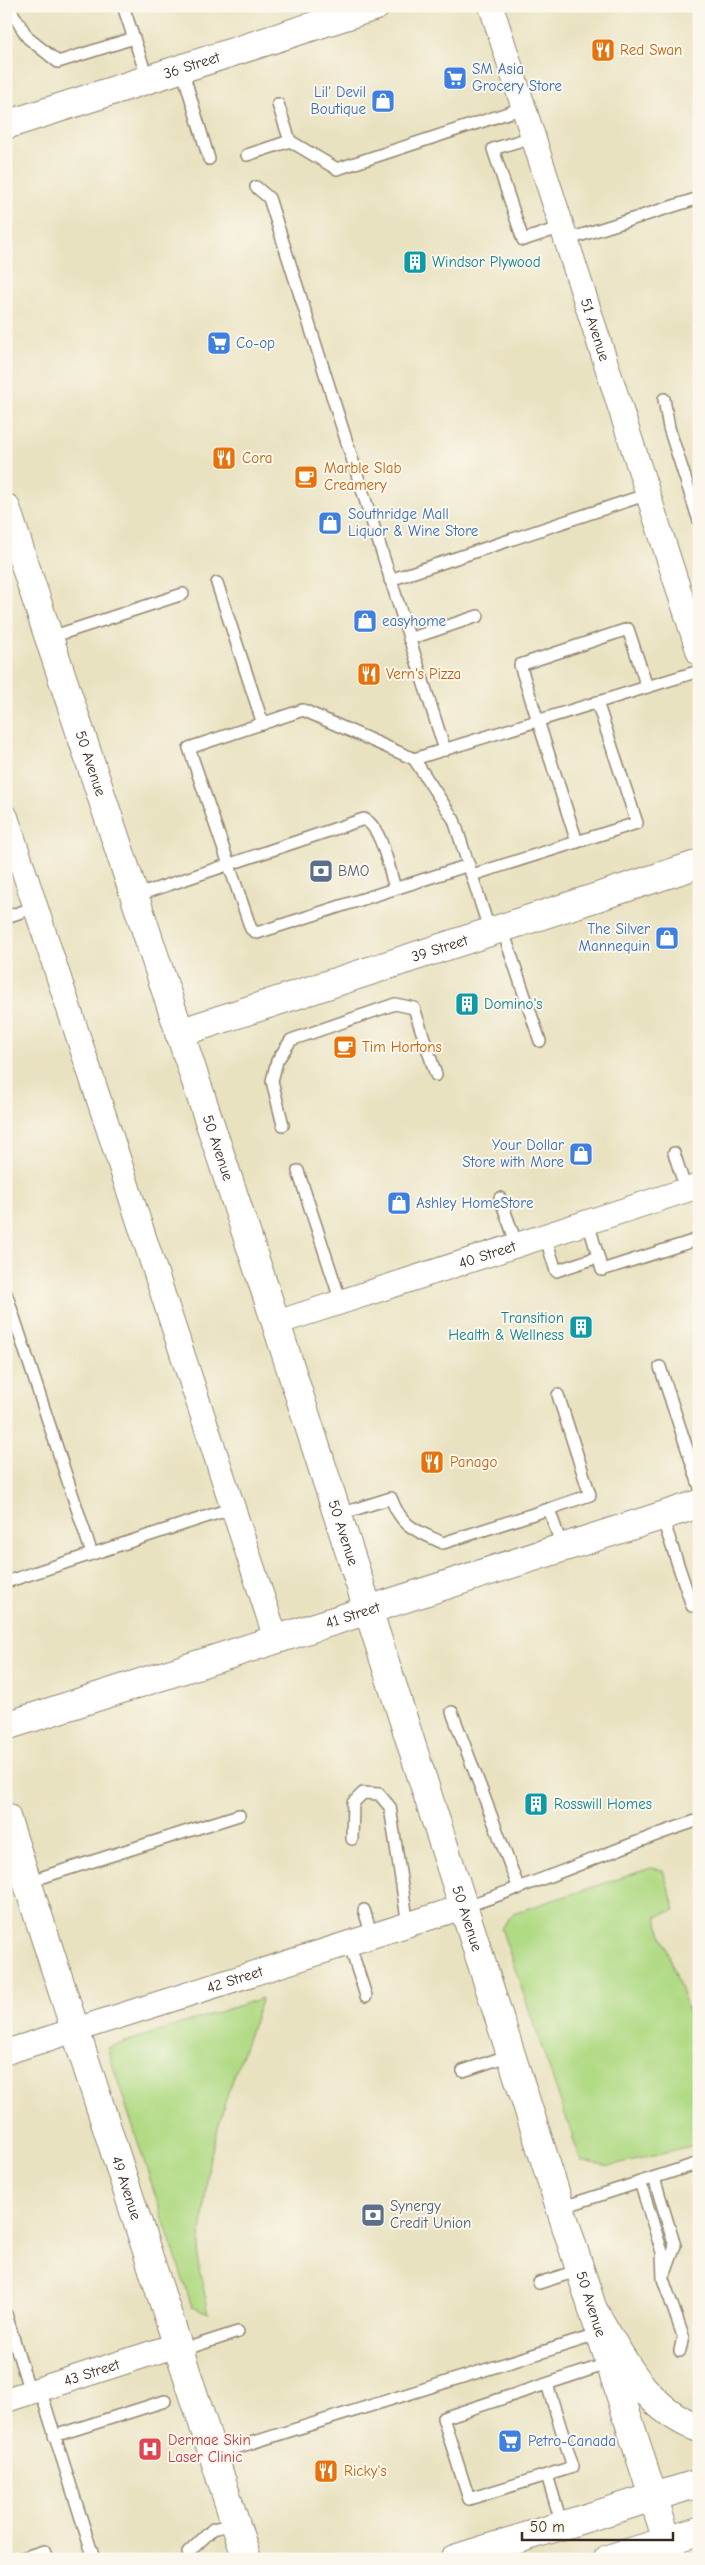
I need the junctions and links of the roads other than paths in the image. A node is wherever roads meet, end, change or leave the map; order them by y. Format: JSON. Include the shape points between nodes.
{"nodes":[{"id":1,"x":8,"y":6,"type":"edge"},
{"id":2,"x":123,"y":6,"type":"edge"},
{"id":3,"x":376,"y":6,"type":"edge"},
{"id":4,"x":491,"y":6,"type":"edge"},
{"id":5,"x":324,"y":14,"type":"edge"},
{"id":6,"x":134,"y":38,"type":"junction"},
{"id":7,"x":182,"y":69,"type":"junction"},
{"id":8,"x":148,"y":80,"type":"junction"},
{"id":9,"x":278,"y":104,"type":"dead end"},
{"id":10,"x":523,"y":108,"type":"junction"},
{"id":11,"x":6,"y":125,"type":"edge"},
{"id":12,"x":532,"y":137,"type":"junction"},
{"id":13,"x":290,"y":141,"type":"junction"},
{"id":14,"x":247,"y":155,"type":"dead end"},
{"id":15,"x":209,"y":159,"type":"dead end"},
{"id":16,"x":256,"y":187,"type":"dead end"},
{"id":17,"x":699,"y":198,"type":"edge"},
{"id":18,"x":564,"y":234,"type":"junction"},
{"id":19,"x":664,"y":399,"type":"dead end"},
{"id":20,"x":648,"y":494,"type":"junction"},
{"id":21,"x":6,"y":508,"type":"edge"},
{"id":22,"x":699,"y":521,"type":"edge"},
{"id":23,"x":390,"y":580,"type":"junction"},
{"id":24,"x":216,"y":583,"type":"dead end"},
{"id":25,"x":183,"y":594,"type":"dead end"},
{"id":26,"x":478,"y":616,"type":"dead end"},
{"id":27,"x":48,"y":638,"type":"junction"},
{"id":28,"x":410,"y":639,"type":"junction"},
{"id":29,"x":699,"y":653,"type":"edge"},
{"id":30,"x":699,"y":671,"type":"edge"},
{"id":31,"x":647,"y":687,"type":"junction"},
{"id":32,"x":597,"y":702,"type":"junction"},
{"id":33,"x":538,"y":721,"type":"junction"},
{"id":34,"x":263,"y":724,"type":"junction"},
{"id":35,"x":445,"y":750,"type":"junction"},
{"id":36,"x":414,"y":760,"type":"junction"},
{"id":37,"x":6,"y":817,"type":"edge"},
{"id":38,"x":577,"y":842,"type":"junction"},
{"id":39,"x":229,"y":864,"type":"junction"},
{"id":40,"x":699,"y":864,"type":"edge"},
{"id":41,"x":470,"y":870,"type":"junction"},
{"id":42,"x":395,"y":888,"type":"junction"},
{"id":43,"x":134,"y":896,"type":"junction"},
{"id":44,"x":36,"y":907,"type":"junction"},
{"id":45,"x":6,"y":917,"type":"edge"},
{"id":46,"x":496,"y":930,"type":"junction"},
{"id":47,"x":179,"y":1034,"type":"junction"},
{"id":48,"x":540,"y":1042,"type":"dead end"},
{"id":49,"x":436,"y":1075,"type":"dead end"},
{"id":50,"x":283,"y":1125,"type":"dead end"},
{"id":51,"x":674,"y":1153,"type":"dead end"},
{"id":52,"x":298,"y":1171,"type":"dead end"},
{"id":53,"x":692,"y":1188,"type":"edge"},
{"id":54,"x":500,"y":1198,"type":"dead end"},
{"id":55,"x":588,"y":1222,"type":"junction"},
{"id":56,"x":545,"y":1236,"type":"junction"},
{"id":57,"x":699,"y":1239,"type":"edge"},
{"id":58,"x":517,"y":1245,"type":"junction"},
{"id":59,"x":598,"y":1257,"type":"junction"},
{"id":60,"x":6,"y":1293,"type":"edge"},
{"id":61,"x":341,"y":1302,"type":"junction"},
{"id":62,"x":276,"y":1323,"type":"junction"},
{"id":63,"x":660,"y":1367,"type":"dead end"},
{"id":64,"x":558,"y":1395,"type":"dead end"},
{"id":65,"x":699,"y":1485,"type":"edge"},
{"id":66,"x":699,"y":1504,"type":"edge"},
{"id":67,"x":233,"y":1508,"type":"junction"},
{"id":68,"x":549,"y":1509,"type":"junction"},
{"id":69,"x":337,"y":1515,"type":"junction"},
{"id":70,"x":662,"y":1517,"type":"junction"},
{"id":71,"x":563,"y":1549,"type":"junction"},
{"id":72,"x":92,"y":1554,"type":"junction"},
{"id":73,"x":6,"y":1582,"type":"edge"},
{"id":74,"x":699,"y":1604,"type":"edge"},
{"id":75,"x":368,"y":1610,"type":"junction"},
{"id":76,"x":276,"y":1639,"type":"junction"},
{"id":77,"x":452,"y":1712,"type":"dead end"},
{"id":78,"x":6,"y":1726,"type":"edge"},
{"id":79,"x":239,"y":1815,"type":"dead end"},
{"id":80,"x":6,"y":1816,"type":"edge"},
{"id":81,"x":699,"y":1820,"type":"edge"},
{"id":82,"x":352,"y":1839,"type":"dead end"},
{"id":83,"x":27,"y":1882,"type":"junction"},
{"id":84,"x":520,"y":1889,"type":"junction"},
{"id":85,"x":463,"y":1908,"type":"junction"},
{"id":86,"x":364,"y":1910,"type":"dead end"},
{"id":87,"x":408,"y":1925,"type":"junction"},
{"id":88,"x":372,"y":1936,"type":"junction"},
{"id":89,"x":349,"y":1943,"type":"junction"},
{"id":90,"x":366,"y":1996,"type":"dead end"},
{"id":91,"x":74,"y":2030,"type":"junction"},
{"id":92,"x":6,"y":2052,"type":"edge"},
{"id":93,"x":510,"y":2055,"type":"junction"},
{"id":94,"x":463,"y":2071,"type":"dead end"},
{"id":95,"x":699,"y":2163,"type":"edge"},
{"id":96,"x":654,"y":2178,"type":"junction"},
{"id":97,"x":640,"y":2182,"type":"junction"},
{"id":98,"x":560,"y":2208,"type":"junction"},
{"id":99,"x":580,"y":2270,"type":"junction"},
{"id":100,"x":663,"y":2279,"type":"junction"},
{"id":101,"x":539,"y":2283,"type":"dead end"},
{"id":102,"x":592,"y":2308,"type":"junction"},
{"id":103,"x":6,"y":2314,"type":"edge"},
{"id":104,"x":238,"y":2332,"type":"dead end"},
{"id":105,"x":600,"y":2334,"type":"junction"},
{"id":106,"x":178,"y":2348,"type":"junction"},
{"id":107,"x":680,"y":2351,"type":"dead end"},
{"id":108,"x":610,"y":2363,"type":"junction"},
{"id":109,"x":547,"y":2384,"type":"junction"},
{"id":110,"x":35,"y":2391,"type":"junction"},
{"id":111,"x":6,"y":2400,"type":"edge"},
{"id":112,"x":165,"y":2400,"type":"dead end"},
{"id":113,"x":699,"y":2428,"type":"edge"},
{"id":114,"x":54,"y":2436,"type":"junction"},
{"id":115,"x":213,"y":2456,"type":"junction"},
{"id":116,"x":547,"y":2475,"type":"junction"},
{"id":117,"x":699,"y":2483,"type":"edge"},
{"id":118,"x":653,"y":2497,"type":"junction"},
{"id":119,"x":235,"y":2523,"type":"junction"},
{"id":120,"x":562,"y":2525,"type":"junction"},
{"id":121,"x":699,"y":2531,"type":"edge"},
{"id":122,"x":670,"y":2550,"type":"edge"},
{"id":123,"x":188,"y":2553,"type":"dead end"},
{"id":124,"x":19,"y":2559,"type":"edge"},
{"id":125,"x":47,"y":2559,"type":"edge"},
{"id":126,"x":94,"y":2559,"type":"edge"},
{"id":127,"x":246,"y":2559,"type":"edge"},
{"id":128,"x":454,"y":2559,"type":"edge"},
{"id":129,"x":608,"y":2559,"type":"edge"}],
"edges":[{"from":1,"to":6,"type":"lane","via":[[28,38],[58,62]]},
{"from":2,"to":6,"type":"lane"},
{"from":3,"to":5,"type":"main road","name":"36 Street"},
{"from":4,"to":10,"type":"street","name":"51 Avenue"},
{"from":5,"to":7,"type":"main road","name":"36 Street"},
{"from":6,"to":8,"type":"lane"},
{"from":7,"to":8,"type":"main road","name":"36 Street"},
{"from":7,"to":15,"type":"lane"},
{"from":8,"to":11,"type":"main road","name":"36 Street"},
{"from":9,"to":13,"type":"lane"},
{"from":10,"to":12,"type":"street","name":"51 Avenue"},
{"from":10,"to":13,"type":"lane","via":[[337,169]]},
{"from":12,"to":18,"type":"street","name":"51 Avenue"},
{"from":12,"to":18,"type":"lane","via":[[493,149],[523,240]]},
{"from":13,"to":14,"type":"lane"},
{"from":16,"to":23,"type":"lane","via":[[269,198]]},
{"from":17,"to":18,"type":"lane"},
{"from":18,"to":20,"type":"street","name":"51 Avenue"},
{"from":19,"to":22,"type":"lane","via":[[669,428]]},
{"from":20,"to":23,"type":"lane"},
{"from":20,"to":29,"type":"street","name":"51 Avenue"},
{"from":21,"to":27,"type":"main road","name":"50 Avenue"},
{"from":23,"to":28,"type":"lane"},
{"from":24,"to":34,"type":"lane"},
{"from":25,"to":27,"type":"lane"},
{"from":26,"to":28,"type":"lane"},
{"from":27,"to":43,"type":"main road","name":"50 Avenue"},
{"from":28,"to":35,"type":"lane"},
{"from":30,"to":31,"type":"lane"},
{"from":31,"to":32,"type":"lane"},
{"from":31,"to":33,"type":"lane","via":[[628,629],[520,665]]},
{"from":32,"to":33,"type":"lane"},
{"from":32,"to":38,"type":"lane","via":[[637,823]]},
{"from":33,"to":35,"type":"lane"},
{"from":33,"to":38,"type":"lane"},
{"from":34,"to":36,"type":"lane","via":[[303,710]]},
{"from":34,"to":39,"type":"lane","via":[[189,748]]},
{"from":35,"to":36,"type":"lane"},
{"from":36,"to":41,"type":"lane","via":[[454,820]]},
{"from":37,"to":44,"type":"street"},
{"from":38,"to":41,"type":"lane"},
{"from":39,"to":42,"type":"lane","via":[[364,819],[372,822],[377,832]]},
{"from":39,"to":42,"type":"lane","via":[[251,929],[257,933]]},
{"from":39,"to":43,"type":"lane"},
{"from":40,"to":46,"type":"main road","name":"39 Street"},
{"from":41,"to":42,"type":"lane"},
{"from":41,"to":46,"type":"lane"},
{"from":43,"to":47,"type":"main road","name":"50 Avenue"},
{"from":44,"to":45,"type":"lane"},
{"from":44,"to":67,"type":"street"},
{"from":46,"to":47,"type":"main road","name":"39 Street"},
{"from":46,"to":48,"type":"lane"},
{"from":47,"to":62,"type":"main road","name":"50 Avenue"},
{"from":49,"to":50,"type":"lane","via":[[414,1008],[396,1004],[291,1040],[277,1061],[272,1081]]},
{"from":51,"to":53,"type":"lane"},
{"from":52,"to":61,"type":"lane"},
{"from":53,"to":55,"type":"street","name":"40 Street"},
{"from":54,"to":58,"type":"lane"},
{"from":55,"to":56,"type":"street","name":"40 Street"},
{"from":55,"to":59,"type":"lane"},
{"from":56,"to":58,"type":"street","name":"40 Street"},
{"from":56,"to":59,"type":"lane","via":[[556,1271]]},
{"from":57,"to":59,"type":"lane","via":[[602,1270]]},
{"from":58,"to":61,"type":"street","name":"40 Street"},
{"from":60,"to":72,"type":"lane"},
{"from":61,"to":62,"type":"street","name":"40 Street"},
{"from":62,"to":69,"type":"main road","name":"50 Avenue"},
{"from":63,"to":65,"type":"lane"},
{"from":64,"to":68,"type":"lane","via":[[590,1496]]},
{"from":66,"to":70,"type":"main road","name":"41 Street"},
{"from":67,"to":72,"type":"lane"},
{"from":67,"to":76,"type":"street"},
{"from":68,"to":69,"type":"lane","via":[[443,1543],[405,1524],[391,1498]]},
{"from":68,"to":71,"type":"lane"},
{"from":69,"to":75,"type":"main road","name":"50 Avenue"},
{"from":70,"to":71,"type":"main road","name":"41 Street"},
{"from":70,"to":74,"type":"lane","via":[[692,1606]]},
{"from":71,"to":75,"type":"main road","name":"41 Street"},
{"from":72,"to":73,"type":"lane"},
{"from":75,"to":76,"type":"main road","name":"41 Street"},
{"from":75,"to":85,"type":"main road","name":"50 Avenue"},
{"from":76,"to":78,"type":"main road","name":"41 Street"},
{"from":77,"to":84,"type":"lane"},
{"from":79,"to":83,"type":"lane"},
{"from":80,"to":83,"type":"main road","name":"49 Avenue"},
{"from":81,"to":84,"type":"lane"},
{"from":82,"to":87,"type":"lane","via":[[353,1802],[363,1793],[379,1794],[390,1807]]},
{"from":83,"to":91,"type":"main road","name":"49 Avenue"},
{"from":84,"to":85,"type":"lane"},
{"from":85,"to":87,"type":"street","name":"42 Street"},
{"from":85,"to":93,"type":"main road","name":"50 Avenue"},
{"from":86,"to":88,"type":"lane"},
{"from":87,"to":88,"type":"street","name":"42 Street"},
{"from":88,"to":89,"type":"street","name":"42 Street"},
{"from":89,"to":90,"type":"lane"},
{"from":89,"to":91,"type":"street","name":"42 Street"},
{"from":91,"to":92,"type":"street","name":"42 Street"},
{"from":91,"to":106,"type":"main road","name":"49 Avenue"},
{"from":93,"to":94,"type":"lane"},
{"from":93,"to":98,"type":"main road","name":"50 Avenue"},
{"from":95,"to":96,"type":"lane"},
{"from":96,"to":97,"type":"lane"},
{"from":96,"to":100,"type":"lane","via":[[675,2246]]},
{"from":97,"to":98,"type":"lane"},
{"from":97,"to":100,"type":"lane","via":[[662,2252]]},
{"from":98,"to":99,"type":"main road","name":"50 Avenue"},
{"from":99,"to":101,"type":"lane"},
{"from":99,"to":102,"type":"main road","name":"50 Avenue"},
{"from":100,"to":107,"type":"lane","via":[[683,2336]]},
{"from":102,"to":105,"type":"main road","name":"50 Avenue"},
{"from":102,"to":113,"type":"main road","via":[[632,2374],[656,2404],[677,2419]]},
{"from":103,"to":110,"type":"lane"},
{"from":104,"to":106,"type":"lane"},
{"from":105,"to":108,"type":"main road","name":"50 Avenue"},
{"from":105,"to":115,"type":"lane"},
{"from":106,"to":110,"type":"street","name":"43 Street"},
{"from":106,"to":115,"type":"main road","name":"49 Avenue"},
{"from":108,"to":109,"type":"lane"},
{"from":108,"to":118,"type":"main road","name":"50 Avenue"},
{"from":109,"to":116,"type":"lane","via":[[573,2467]]},
{"from":109,"to":116,"type":"lane","via":[[443,2418],[469,2499]]},
{"from":110,"to":111,"type":"street","name":"43 Street"},
{"from":110,"to":114,"type":"lane"},
{"from":112,"to":114,"type":"lane"},
{"from":114,"to":126,"type":"lane"},
{"from":115,"to":119,"type":"main road","name":"49 Avenue"},
{"from":116,"to":120,"type":"lane"},
{"from":117,"to":118,"type":"main road"},
{"from":118,"to":120,"type":"main road"},
{"from":118,"to":122,"type":"main road","name":"50 Avenue"},
{"from":119,"to":123,"type":"lane","via":[[213,2529]]},
{"from":119,"to":127,"type":"main road","name":"49 Avenue"},
{"from":120,"to":128,"type":"main road"},
{"from":121,"to":122,"type":"main road"},
{"from":122,"to":129,"type":"main road"},
{"from":124,"to":125,"type":"lane","via":[[44,2551]]}]}
